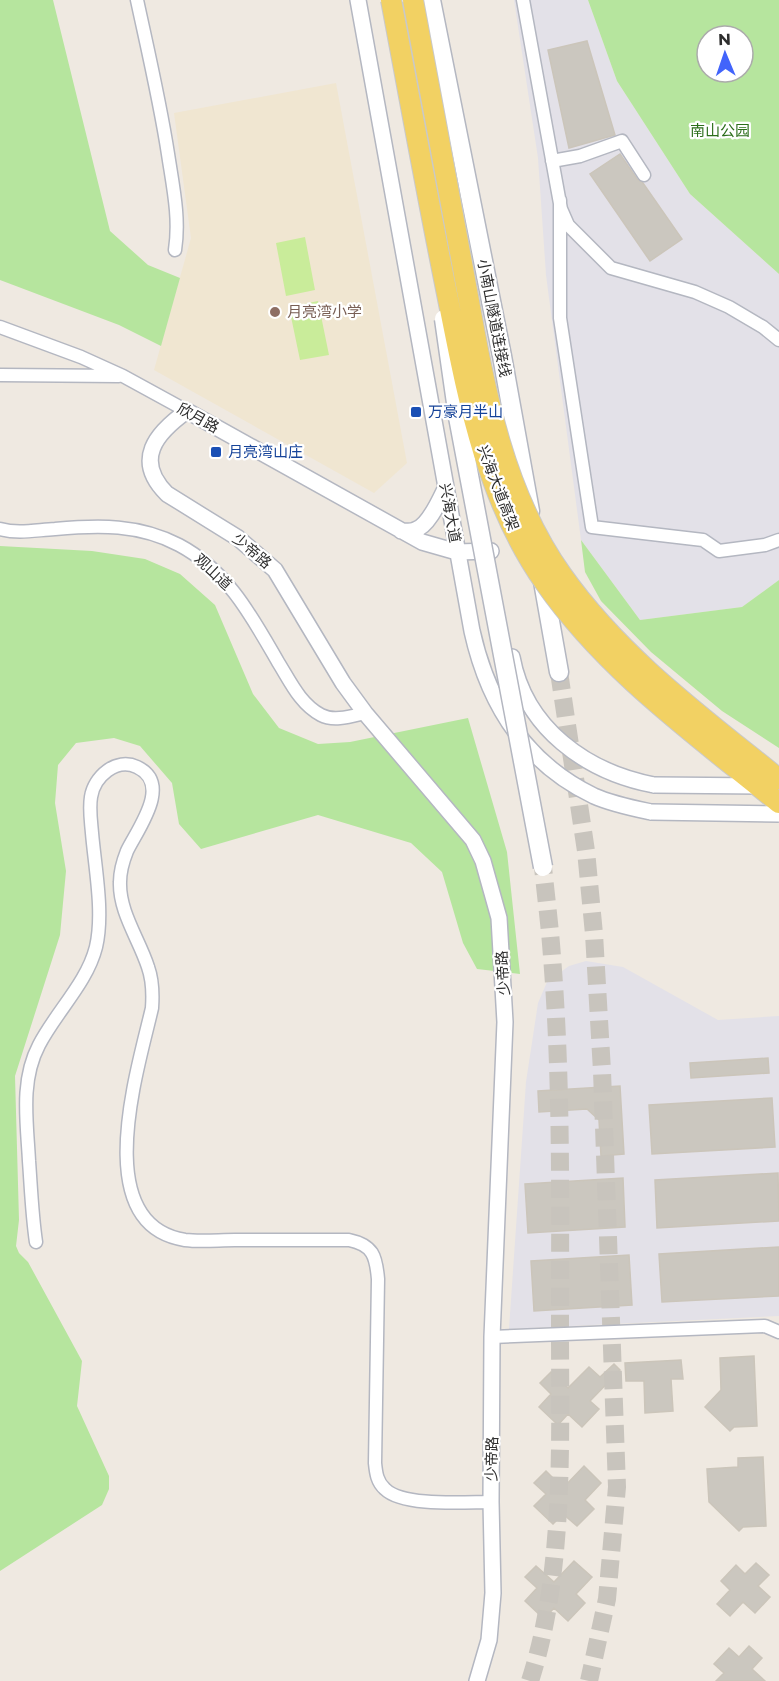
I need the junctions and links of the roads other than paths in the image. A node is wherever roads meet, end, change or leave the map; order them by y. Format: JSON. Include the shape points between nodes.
{"nodes":[{"id":1,"x":138,"y":0,"type":"edge"},
{"id":2,"x":358,"y":0,"type":"edge"},
{"id":3,"x":390,"y":0,"type":"edge"},
{"id":4,"x":401,"y":0,"type":"edge"},
{"id":5,"x":413,"y":0,"type":"edge"},
{"id":6,"x":431,"y":0,"type":"edge"},
{"id":7,"x":523,"y":0,"type":"edge"},
{"id":8,"x":552,"y":161,"type":"junction"},
{"id":9,"x":644,"y":175,"type":"dead end"},
{"id":10,"x":560,"y":200,"type":"junction"},
{"id":11,"x":434,"y":225,"type":"junction"},
{"id":12,"x":174,"y":250,"type":"dead end"},
{"id":13,"x":0,"y":327,"type":"edge"},
{"id":14,"x":779,"y":340,"type":"edge"},
{"id":15,"x":0,"y":375,"type":"edge"},
{"id":16,"x":123,"y":376,"type":"junction"},
{"id":17,"x":187,"y":411,"type":"junction"},
{"id":18,"x":446,"y":487,"type":"junction"},
{"id":19,"x":0,"y":529,"type":"edge"},
{"id":20,"x":401,"y":531,"type":"junction"},
{"id":21,"x":779,"y":540,"type":"edge"},
{"id":22,"x":491,"y":551,"type":"junction"},
{"id":23,"x":457,"y":552,"type":"junction"},
{"id":24,"x":559,"y":672,"type":"tunnel mouth"},
{"id":25,"x":366,"y":713,"type":"junction"},
{"id":26,"x":779,"y":779,"type":"edge"},
{"id":27,"x":779,"y":788,"type":"edge"},
{"id":28,"x":779,"y":803,"type":"edge"},
{"id":29,"x":779,"y":814,"type":"edge"},
{"id":30,"x":543,"y":867,"type":"tunnel mouth"},
{"id":31,"x":36,"y":1242,"type":"dead end"},
{"id":32,"x":779,"y":1332,"type":"edge"},
{"id":33,"x":492,"y":1337,"type":"junction"},
{"id":34,"x":491,"y":1502,"type":"junction"},
{"id":35,"x":477,"y":1681,"type":"edge"}],
"edges":[{"from":1,"to":12,"type":"street","via":[[177,210]]},
{"from":2,"to":18,"type":"street","name":"兴海大道"},
{"from":3,"to":11,"type":"main road","name":"兴海大道高架","bridge":true},
{"from":4,"to":22,"type":"street","via":[[437,195],[472,451]]},
{"from":5,"to":26,"type":"main road","name":"兴海大道高架","bridge":true,"via":[[485,386],[508,465],[529,517],[561,574],[603,627],[678,697]]},
{"from":6,"to":24,"type":"main road","name":"小南山隧道连接线","via":[[502,356]]},
{"from":7,"to":8,"type":"street"},
{"from":8,"to":9,"type":"street","via":[[622,141]]},
{"from":8,"to":10,"type":"street"},
{"from":10,"to":14,"type":"street","via":[[568,225],[611,268],[695,292],[729,307]]},
{"from":10,"to":21,"type":"street","via":[[560,318],[592,527],[703,540],[720,551]]},
{"from":11,"to":28,"type":"main road","name":"兴海大道高架","bridge":true,"via":[[480,442],[502,504],[529,558],[565,611],[616,667]]},
{"from":11,"to":30,"type":"main road","bridge":true,"via":[[454,395]]},
{"from":13,"to":16,"type":"street","name":"欣月路"},
{"from":15,"to":16,"type":"street"},
{"from":16,"to":17,"type":"street","name":"欣月路"},
{"from":17,"to":20,"type":"street","name":"欣月路"},
{"from":17,"to":25,"type":"street","name":"少帝路","via":[[159,434],[153,446],[150,463],[158,486],[238,538],[275,570]]},
{"from":18,"to":20,"type":"street","via":[[420,528]]},
{"from":18,"to":23,"type":"street","name":"兴海大道"},
{"from":19,"to":25,"type":"street","name":"观山道","via":[[23,532],[117,526],[141,530],[179,545],[222,576],[245,606],[298,696],[313,710],[322,716],[340,718]]},
{"from":20,"to":23,"type":"street","name":"欣月路"},
{"from":22,"to":23,"type":"street","name":"欣月路"},
{"from":22,"to":27,"type":"street","bridge":true,"via":[[513,666],[524,698],[534,715],[568,747],[607,771],[654,785]]},
{"from":23,"to":29,"type":"street","name":"兴海大道","bridge":true,"via":[[477,655],[494,699],[537,755],[570,783],[604,800],[651,812]]},
{"from":25,"to":33,"type":"street","name":"少帝路","via":[[473,840],[497,906],[505,1022]]},
{"from":31,"to":34,"type":"street","via":[[26,1111],[29,1069],[96,946],[92,789],[107,770],[134,765],[146,775],[152,798],[146,820],[123,860],[120,891],[148,965],[153,995],[132,1097],[127,1180],[134,1201],[150,1226],[185,1240],[349,1240],[368,1248],[374,1255],[378,1279],[375,1463],[380,1485],[407,1500]]},
{"from":32,"to":33,"type":"street","via":[[765,1326]]},
{"from":33,"to":34,"type":"street","name":"少帝路"},
{"from":34,"to":35,"type":"street","name":"少帝路","via":[[492,1615]]}]}
